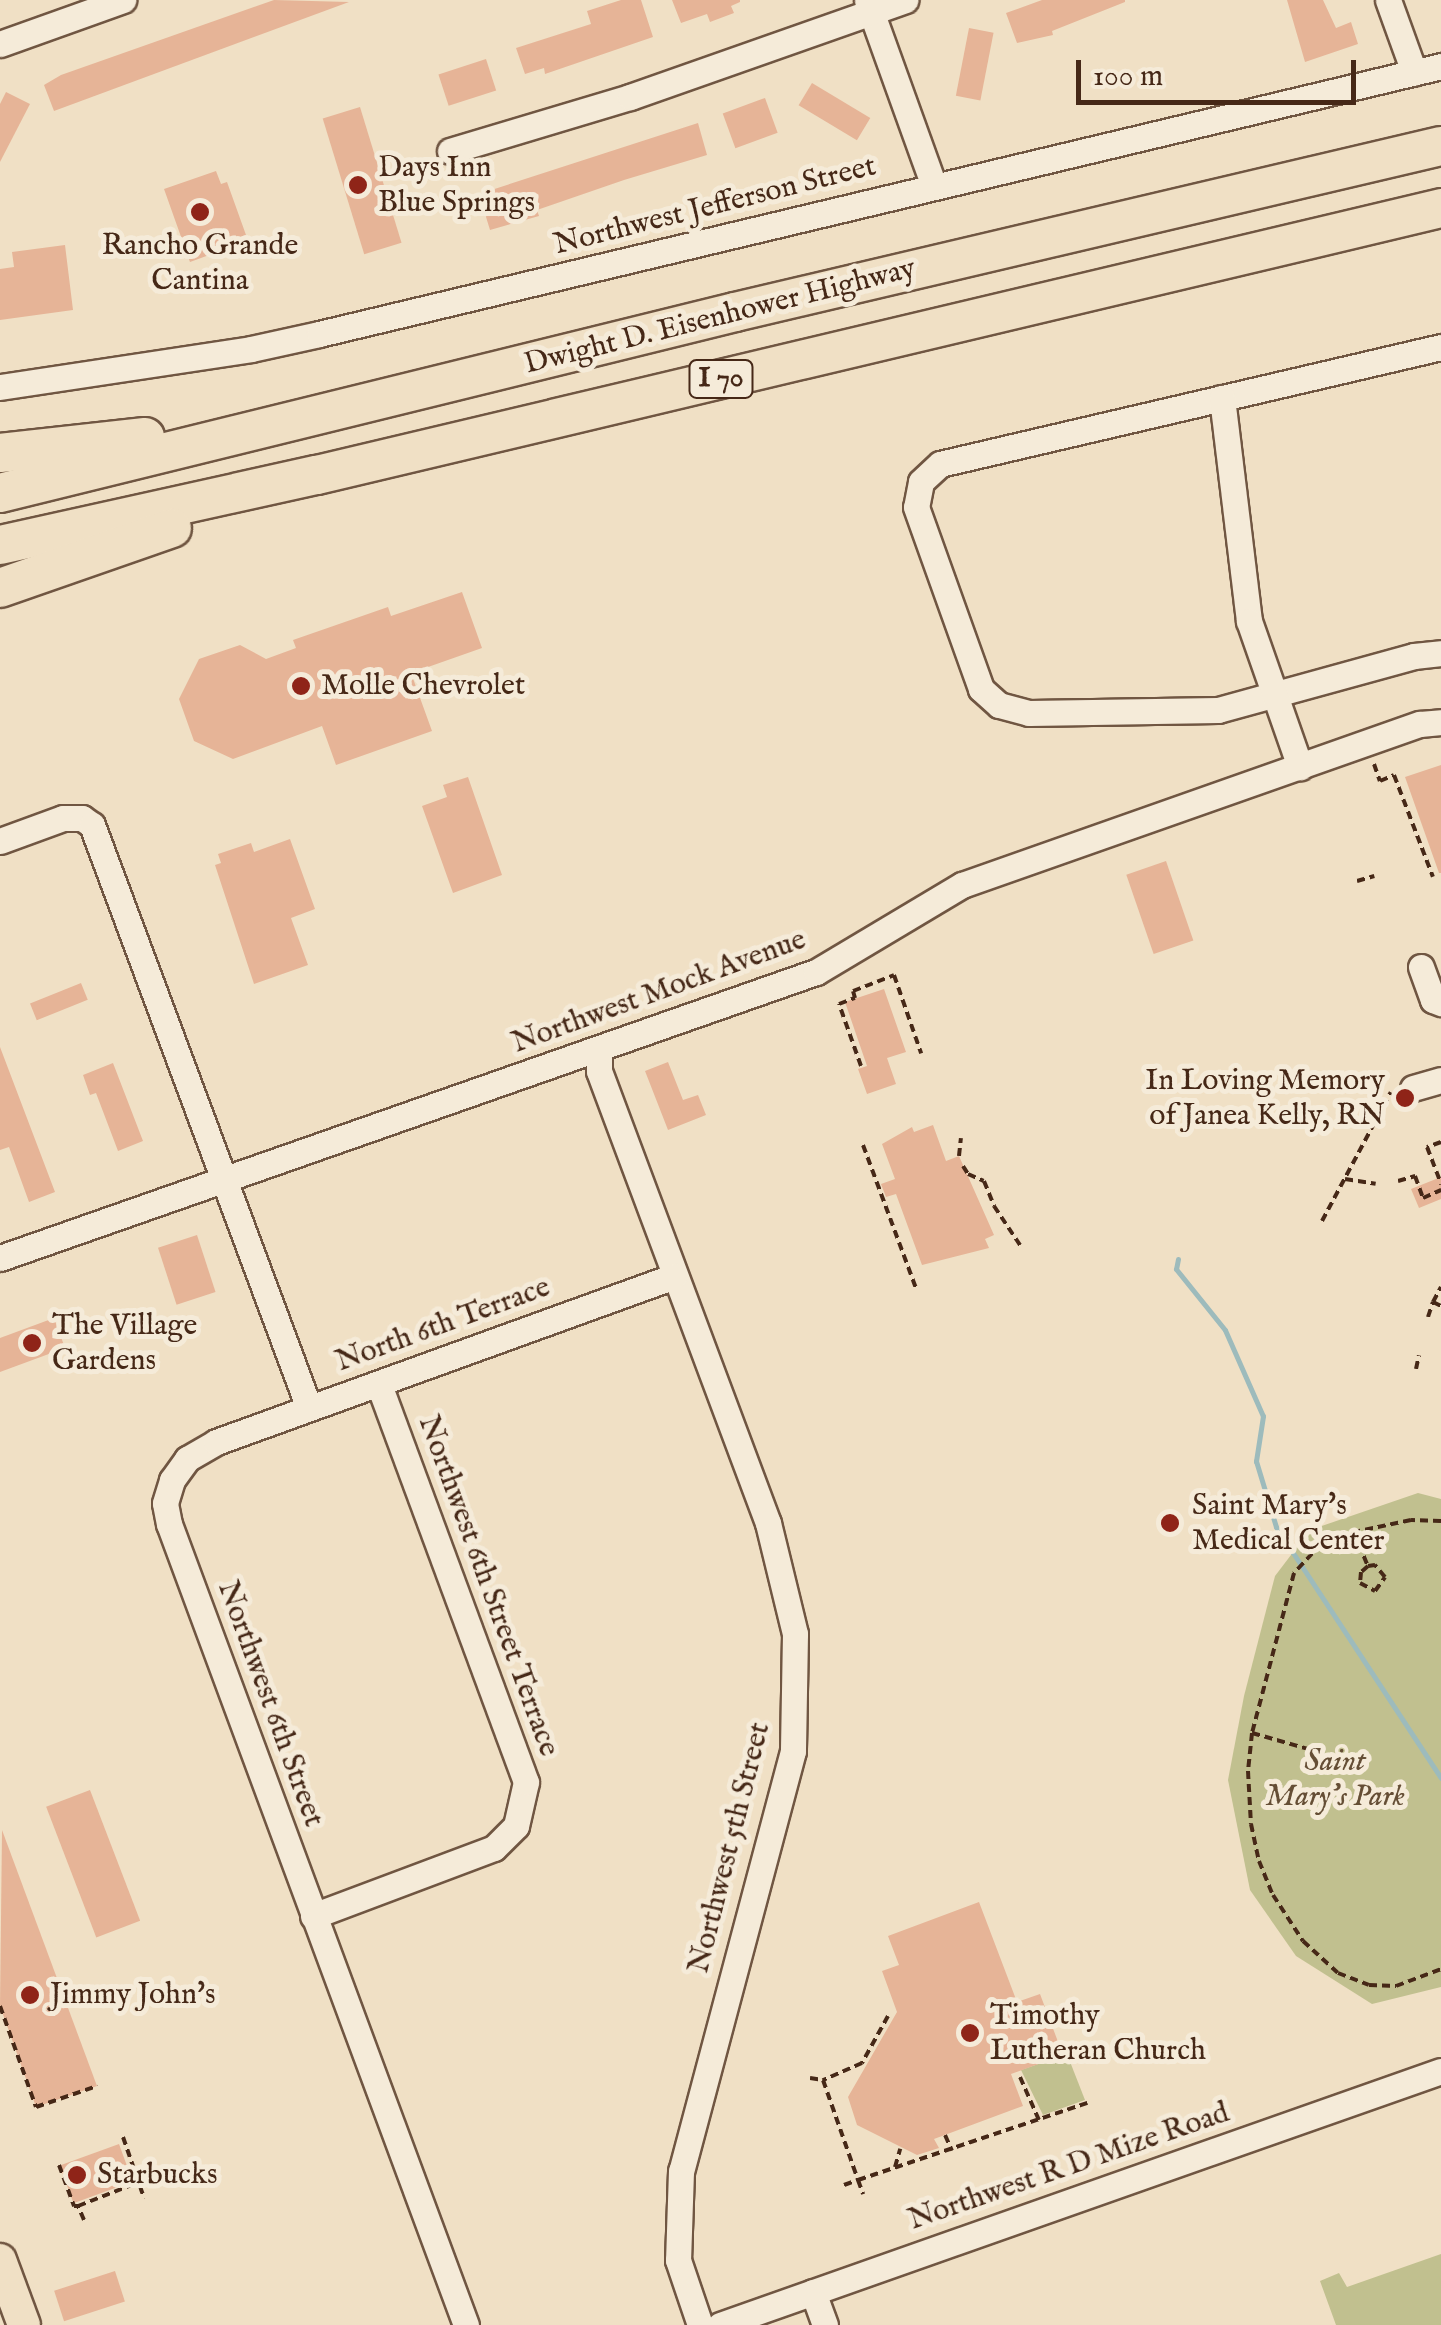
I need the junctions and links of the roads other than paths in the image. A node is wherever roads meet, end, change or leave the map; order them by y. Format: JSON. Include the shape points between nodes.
{"nodes":[{"id":1,"x":124,"y":0,"type":"edge"},
{"id":2,"x":906,"y":0,"type":"edge"},
{"id":3,"x":1388,"y":0,"type":"edge"},
{"id":4,"x":869,"y":6,"type":"edge"},
{"id":5,"x":0,"y":44,"type":"edge"},
{"id":6,"x":1441,"y":66,"type":"edge"},
{"id":7,"x":1414,"y":72,"type":"junction"},
{"id":8,"x":1441,"y":146,"type":"edge"},
{"id":9,"x":450,"y":152,"type":"dead end"},
{"id":10,"x":934,"y":186,"type":"junction"},
{"id":11,"x":1441,"y":208,"type":"edge"},
{"id":12,"x":1441,"y":348,"type":"edge"},
{"id":13,"x":0,"y":387,"type":"edge"},
{"id":14,"x":1222,"y":398,"type":"junction"},
{"id":15,"x":301,"y":420,"type":"junction"},
{"id":16,"x":0,"y":453,"type":"edge"},
{"id":17,"x":318,"y":475,"type":"junction"},
{"id":18,"x":0,"y":493,"type":"edge"},
{"id":19,"x":0,"y":545,"type":"edge"},
{"id":20,"x":0,"y":588,"type":"edge"},
{"id":21,"x":1441,"y":653,"type":"edge"},
{"id":22,"x":1274,"y":695,"type":"junction"},
{"id":23,"x":1441,"y":722,"type":"edge"},
{"id":24,"x":1300,"y":767,"type":"junction"},
{"id":25,"x":0,"y":842,"type":"edge"},
{"id":26,"x":1421,"y":968,"type":"dead end"},
{"id":27,"x":1441,"y":1003,"type":"edge"},
{"id":28,"x":599,"y":1050,"type":"junction"},
{"id":29,"x":1441,"y":1080,"type":"edge"},
{"id":30,"x":1409,"y":1093,"type":"road end"},
{"id":31,"x":227,"y":1180,"type":"junction"},
{"id":32,"x":0,"y":1258,"type":"edge"},
{"id":33,"x":675,"y":1276,"type":"junction"},
{"id":34,"x":379,"y":1384,"type":"junction"},
{"id":35,"x":309,"y":1408,"type":"junction"},
{"id":36,"x":313,"y":1916,"type":"junction"},
{"id":37,"x":1441,"y":2070,"type":"edge"},
{"id":38,"x":0,"y":2260,"type":"edge"},
{"id":39,"x":813,"y":2292,"type":"junction"},
{"id":40,"x":24,"y":2325,"type":"edge"},
{"id":41,"x":466,"y":2325,"type":"edge"},
{"id":42,"x":700,"y":2325,"type":"edge"},
{"id":43,"x":720,"y":2325,"type":"edge"},
{"id":44,"x":825,"y":2325,"type":"edge"}],
"edges":[{"from":1,"to":5,"type":"street"},
{"from":2,"to":4,"type":"street"},
{"from":3,"to":7,"type":"street"},
{"from":4,"to":9,"type":"street","via":[[630,97]]},
{"from":4,"to":10,"type":"street"},
{"from":6,"to":7,"type":"street","name":"Northwest Jefferson Street"},
{"from":7,"to":10,"type":"street","name":"Northwest Jefferson Street"},
{"from":8,"to":15,"type":"highway","name":"Dwight D. Eisenhower Highway","number":"I 70"},
{"from":10,"to":13,"type":"street","name":"Northwest Jefferson Street","via":[[251,349]]},
{"from":11,"to":17,"type":"highway","name":"Dwight D. Eisenhower Highway","number":"I 70"},
{"from":12,"to":14,"type":"street"},
{"from":14,"to":22,"type":"street","via":[[1248,621]]},
{"from":14,"to":22,"type":"street","via":[[940,464],[921,482],[916,508],[982,690],[999,705],[1030,713],[1218,710]]},
{"from":15,"to":16,"type":"highway"},
{"from":15,"to":18,"type":"highway","name":"Dwight D. Eisenhower Highway","number":"I 70"},
{"from":17,"to":19,"type":"highway","name":"Dwight D. Eisenhower Highway","number":"I 70"},
{"from":17,"to":20,"type":"highway"},
{"from":21,"to":22,"type":"street"},
{"from":22,"to":24,"type":"street"},
{"from":23,"to":24,"type":"street","name":"Northwest Mock Avenue"},
{"from":24,"to":28,"type":"street","name":"Northwest Mock Avenue","via":[[962,885],[816,972]]},
{"from":25,"to":31,"type":"street","via":[[63,818],[92,825]]},
{"from":26,"to":27,"type":"street","via":[[1433,1000]]},
{"from":28,"to":31,"type":"street","name":"Northwest Mock Avenue"},
{"from":28,"to":33,"type":"street","name":"Northwest 5th Street","via":[[599,1071]]},
{"from":29,"to":30,"type":"street"},
{"from":31,"to":32,"type":"street","name":"Northwest Mock Avenue"},
{"from":31,"to":35,"type":"street"},
{"from":33,"to":34,"type":"street","name":"North 6th Terrace"},
{"from":33,"to":42,"type":"street","name":"Northwest 5th Street","via":[[768,1523],[795,1634],[797,1678],[792,1751],[682,2171],[678,2260]]},
{"from":34,"to":35,"type":"street","name":"North 6th Terrace"},
{"from":34,"to":36,"type":"street","name":"Northwest 6th Street Terrace","via":[[526,1782],[516,1826],[494,1848]]},
{"from":35,"to":36,"type":"street","name":"Northwest 6th Street","via":[[187,1458],[165,1503]]},
{"from":36,"to":41,"type":"street","name":"Northwest 6th Street"},
{"from":37,"to":39,"type":"street","name":"Northwest R D Mize Road"},
{"from":38,"to":40,"type":"main road"},
{"from":39,"to":43,"type":"street","name":"Northwest R D Mize Road"},
{"from":39,"to":44,"type":"street"}]}
